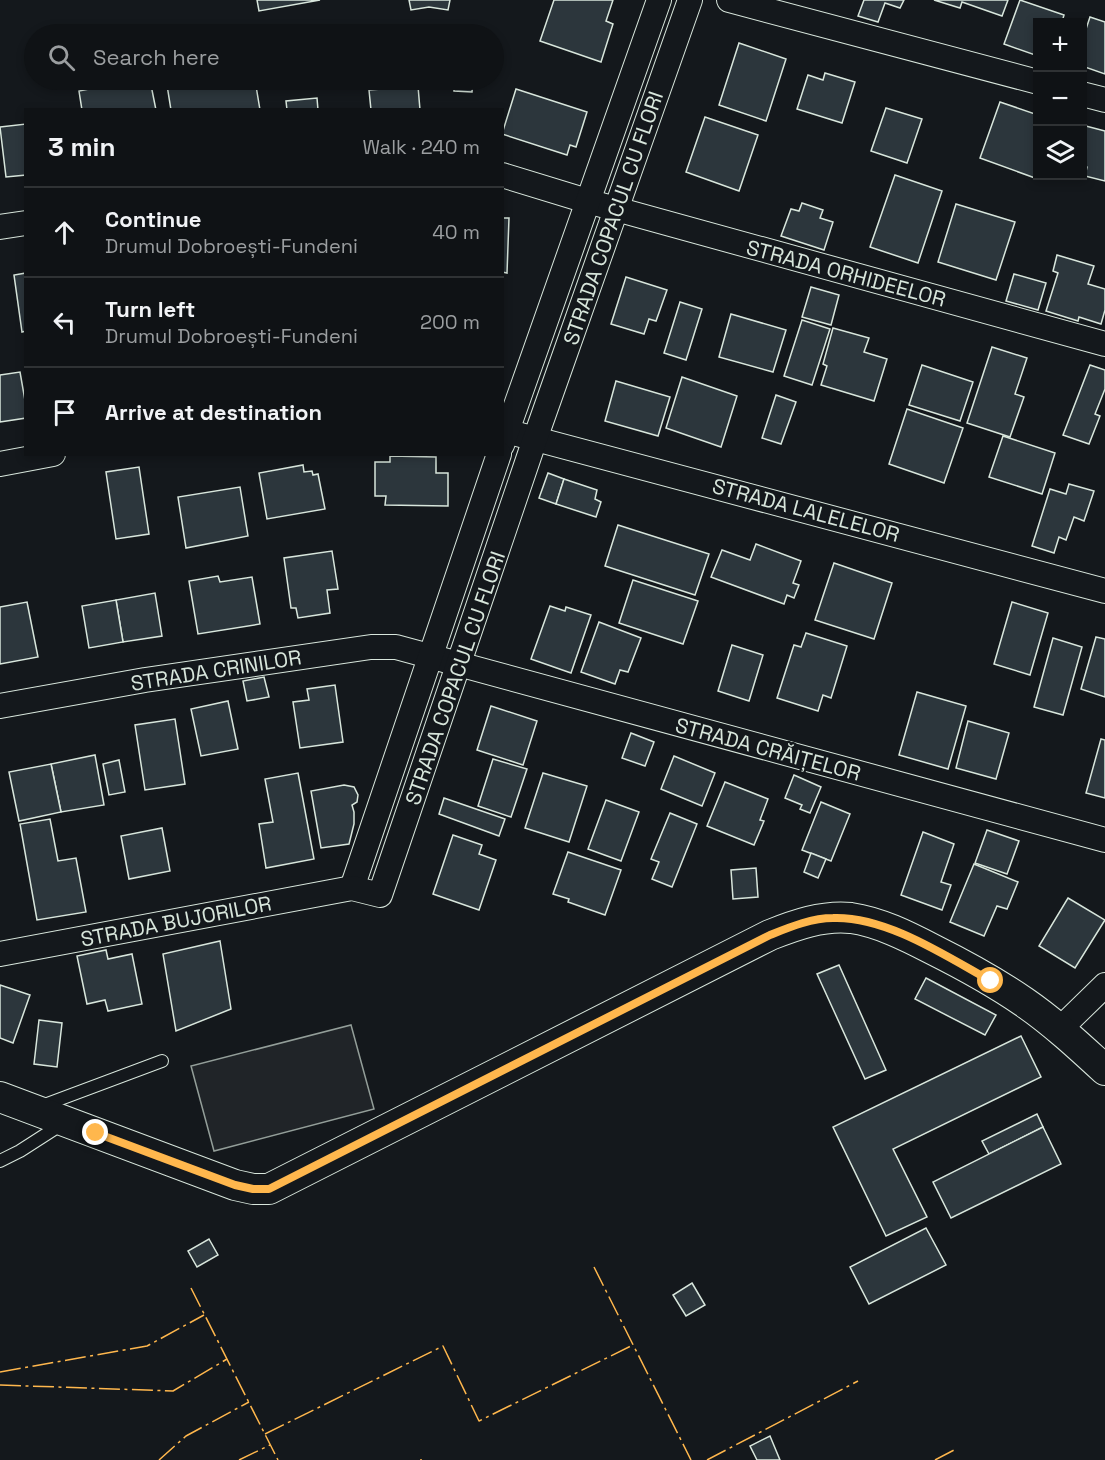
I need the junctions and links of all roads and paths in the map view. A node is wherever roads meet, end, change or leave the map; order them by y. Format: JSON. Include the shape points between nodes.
{"nodes":[{"id":1,"x":659,"y":0,"type":"edge"},
{"id":2,"x":690,"y":0,"type":"edge"},
{"id":3,"x":729,"y":0,"type":"edge"},
{"id":4,"x":1033,"y":81,"type":"edge"},
{"id":5,"x":1087,"y":95,"type":"edge"},
{"id":6,"x":1105,"y":100,"type":"edge"},
{"id":7,"x":504,"y":176,"type":"edge"},
{"id":8,"x":587,"y":201,"type":"junction"},
{"id":9,"x":616,"y":210,"type":"junction"},
{"id":10,"x":24,"y":223,"type":"edge"},
{"id":11,"x":0,"y":227,"type":"edge"},
{"id":12,"x":1105,"y":344,"type":"edge"},
{"id":13,"x":504,"y":435,"type":"edge"},
{"id":14,"x":535,"y":440,"type":"junction"},
{"id":15,"x":42,"y":456,"type":"edge"},
{"id":16,"x":498,"y":456,"type":"edge"},
{"id":17,"x":0,"y":464,"type":"edge"},
{"id":18,"x":1105,"y":591,"type":"edge"},
{"id":19,"x":431,"y":657,"type":"junction"},
{"id":20,"x":459,"y":666,"type":"junction"},
{"id":21,"x":0,"y":706,"type":"edge"},
{"id":22,"x":1105,"y":840,"type":"edge"},
{"id":23,"x":352,"y":888,"type":"junction"},
{"id":24,"x":0,"y":954,"type":"edge"},
{"id":25,"x":1105,"y":985,"type":"edge"},
{"id":26,"x":1060,"y":1029,"type":"junction"},
{"id":27,"x":162,"y":1060,"type":"dead end"},
{"id":28,"x":1105,"y":1070,"type":"edge"},
{"id":29,"x":0,"y":1097,"type":"edge"},
{"id":30,"x":32,"y":1109,"type":"junction"},
{"id":31,"x":65,"y":1122,"type":"junction"},
{"id":32,"x":0,"y":1161,"type":"edge"}],
"edges":[{"from":1,"to":8,"type":"street","name":"STRADA COPACUL CU FLORI"},
{"from":2,"to":9,"type":"street","name":"STRADA COPACUL CU FLORI"},
{"from":3,"to":4,"type":"street"},
{"from":5,"to":6,"type":"street"},
{"from":7,"to":8,"type":"street","name":"STRADA ORHIDEELOR"},
{"from":8,"to":9,"type":"street","name":"STRADA ORHIDEELOR"},
{"from":8,"to":13,"type":"street","name":"STRADA COPACUL CU FLORI"},
{"from":9,"to":12,"type":"street","name":"STRADA ORHIDEELOR"},
{"from":9,"to":14,"type":"street","name":"STRADA COPACUL CU FLORI"},
{"from":10,"to":11,"type":"street"},
{"from":13,"to":14,"type":"street","name":"STRADA LALELELOR"},
{"from":14,"to":18,"type":"street","name":"STRADA LALELELOR"},
{"from":14,"to":20,"type":"street","name":"STRADA COPACUL CU FLORI"},
{"from":15,"to":17,"type":"street"},
{"from":16,"to":19,"type":"street","name":"STRADA COPACUL CU FLORI"},
{"from":19,"to":20,"type":"street","name":"STRADA CRĂIȚELOR"},
{"from":19,"to":21,"type":"street","name":"STRADA CRINILOR","via":[[396,647],[372,647]]},
{"from":19,"to":23,"type":"street","name":"STRADA COPACUL CU FLORI"},
{"from":20,"to":22,"type":"street","name":"STRADA CRĂIȚELOR"},
{"from":20,"to":23,"type":"street","name":"STRADA COPACUL CU FLORI","via":[[380,896]]},
{"from":23,"to":24,"type":"street","name":"STRADA BUJORILOR"},
{"from":25,"to":26,"type":"street"},
{"from":26,"to":28,"type":"street"},
{"from":26,"to":31,"type":"street","via":[[991,981],[923,945],[872,922],[831,918],[770,935],[269,1189],[235,1185]]},
{"from":27,"to":30,"type":"lane"},
{"from":29,"to":30,"type":"street"},
{"from":30,"to":31,"type":"street"},
{"from":31,"to":32,"type":"lane"}]}
